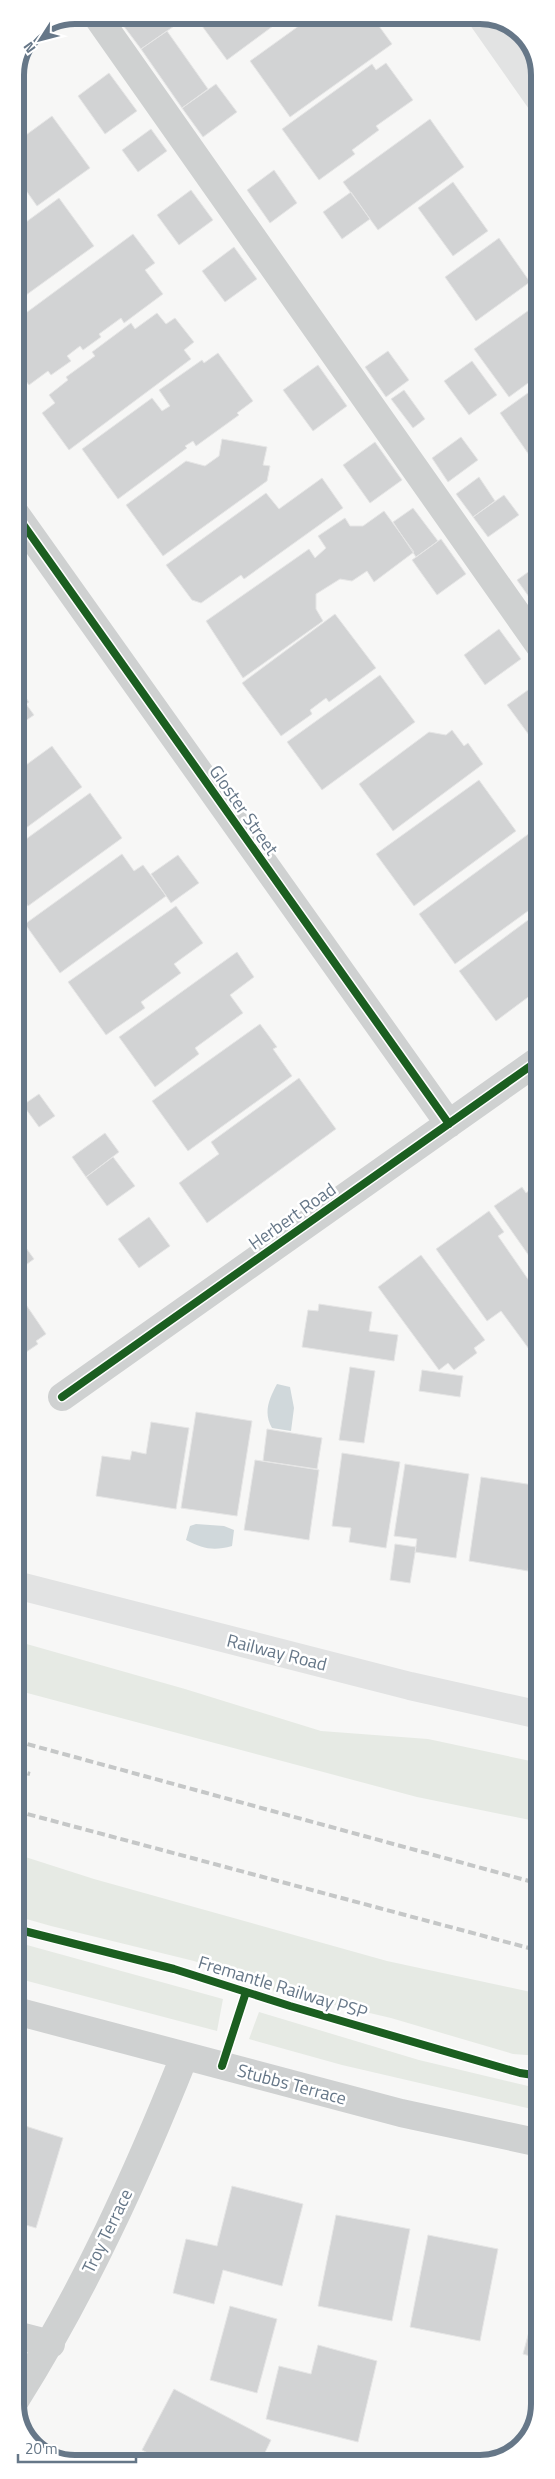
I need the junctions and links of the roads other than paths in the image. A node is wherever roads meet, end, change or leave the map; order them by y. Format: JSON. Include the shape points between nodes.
{"nodes":[{"id":1,"x":102,"y":24,"type":"edge"},
{"id":2,"x":486,"y":24,"type":"edge"},
{"id":3,"x":531,"y":88,"type":"edge"},
{"id":4,"x":24,"y":525,"type":"edge"},
{"id":5,"x":531,"y":634,"type":"edge"},
{"id":6,"x":531,"y":1066,"type":"edge"},
{"id":7,"x":449,"y":1124,"type":"junction"},
{"id":8,"x":62,"y":1397,"type":"dead end"},
{"id":9,"x":24,"y":1587,"type":"edge"},
{"id":10,"x":531,"y":1713,"type":"edge"},
{"id":11,"x":24,"y":2013,"type":"edge"},
{"id":12,"x":184,"y":2056,"type":"junction"},
{"id":13,"x":531,"y":2141,"type":"edge"},
{"id":14,"x":24,"y":2336,"type":"edge"},
{"id":15,"x":51,"y":2344,"type":"junction"},
{"id":16,"x":24,"y":2386,"type":"edge"}],
"edges":[{"from":1,"to":5,"type":"street"},
{"from":2,"to":3,"type":"main road"},
{"from":4,"to":7,"type":"street","name":"Gloster Street"},
{"from":6,"to":7,"type":"street","name":"Herbert Road"},
{"from":7,"to":8,"type":"street","name":"Herbert Road"},
{"from":9,"to":10,"type":"main road","name":"Railway Road","via":[[410,1686]]},
{"from":11,"to":12,"type":"street","name":"Stubbs Terrace"},
{"from":12,"to":13,"type":"street","name":"Stubbs Terrace","via":[[401,2113]]},
{"from":12,"to":15,"type":"street","name":"Troy Terrace","via":[[120,2208]]},
{"from":14,"to":15,"type":"street"},
{"from":15,"to":16,"type":"street","name":"Troy Terrace"}]}
